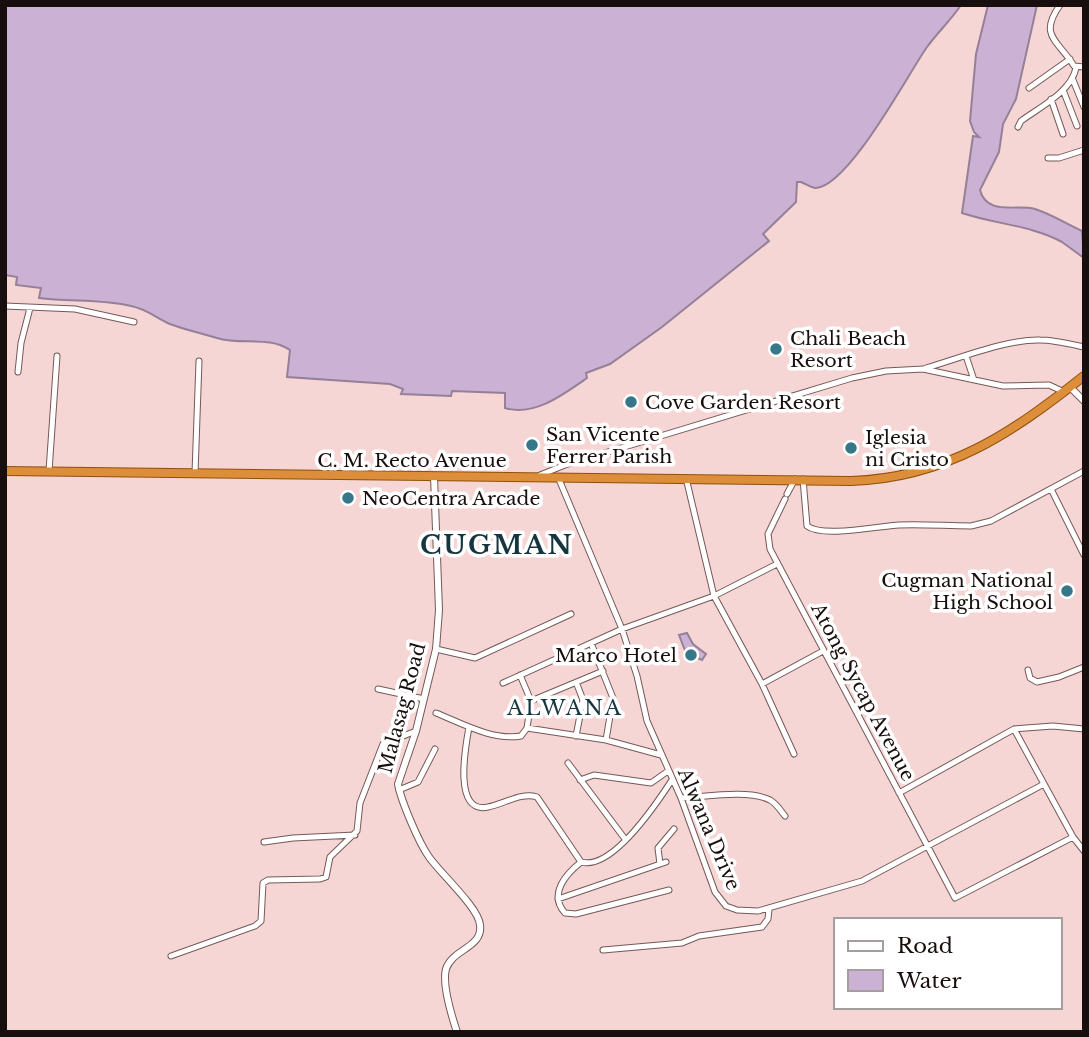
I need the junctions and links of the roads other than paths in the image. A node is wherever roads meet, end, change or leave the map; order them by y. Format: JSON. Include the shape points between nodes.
{"nodes":[{"id":1,"x":1060,"y":5,"type":"edge"},
{"id":2,"x":1070,"y":59,"type":"junction"},
{"id":3,"x":1084,"y":66,"type":"edge"},
{"id":4,"x":1076,"y":68,"type":"junction"},
{"id":5,"x":1073,"y":80,"type":"junction"},
{"id":6,"x":1029,"y":88,"type":"dead end"},
{"id":7,"x":1063,"y":90,"type":"junction"},
{"id":8,"x":1051,"y":99,"type":"junction"},
{"id":9,"x":1084,"y":107,"type":"edge"},
{"id":10,"x":1077,"y":126,"type":"dead end"},
{"id":11,"x":1017,"y":127,"type":"dead end"},
{"id":12,"x":1063,"y":134,"type":"dead end"},
{"id":13,"x":1084,"y":150,"type":"edge"},
{"id":14,"x":1048,"y":158,"type":"dead end"},
{"id":15,"x":5,"y":306,"type":"edge"},
{"id":16,"x":30,"y":308,"type":"junction"},
{"id":17,"x":134,"y":323,"type":"dead end"},
{"id":18,"x":1084,"y":347,"type":"edge"},
{"id":19,"x":57,"y":356,"type":"dead end"},
{"id":20,"x":966,"y":356,"type":"junction"},
{"id":21,"x":199,"y":361,"type":"dead end"},
{"id":22,"x":923,"y":369,"type":"junction"},
{"id":23,"x":18,"y":372,"type":"dead end"},
{"id":24,"x":1084,"y":376,"type":"edge"},
{"id":25,"x":974,"y":380,"type":"junction"},
{"id":26,"x":1067,"y":390,"type":"junction"},
{"id":27,"x":1084,"y":401,"type":"edge"},
{"id":28,"x":5,"y":471,"type":"edge"},
{"id":29,"x":49,"y":471,"type":"junction"},
{"id":30,"x":1084,"y":471,"type":"edge"},
{"id":31,"x":195,"y":473,"type":"junction"},
{"id":32,"x":538,"y":476,"type":"junction"},
{"id":33,"x":434,"y":477,"type":"junction"},
{"id":34,"x":558,"y":477,"type":"junction"},
{"id":35,"x":687,"y":478,"type":"junction"},
{"id":36,"x":799,"y":479,"type":"junction"},
{"id":37,"x":1051,"y":489,"type":"junction"},
{"id":38,"x":1084,"y":555,"type":"edge"},
{"id":39,"x":777,"y":564,"type":"junction"},
{"id":40,"x":714,"y":596,"type":"junction"},
{"id":41,"x":570,"y":614,"type":"dead end"},
{"id":42,"x":622,"y":629,"type":"junction"},
{"id":43,"x":591,"y":643,"type":"junction"},
{"id":44,"x":436,"y":649,"type":"junction"},
{"id":45,"x":823,"y":651,"type":"junction"},
{"id":46,"x":1084,"y":667,"type":"edge"},
{"id":47,"x":1028,"y":670,"type":"dead end"},
{"id":48,"x":603,"y":671,"type":"junction"},
{"id":49,"x":520,"y":675,"type":"junction"},
{"id":50,"x":576,"y":682,"type":"junction"},
{"id":51,"x":503,"y":683,"type":"dead end"},
{"id":52,"x":762,"y":684,"type":"junction"},
{"id":53,"x":378,"y":689,"type":"dead end"},
{"id":54,"x":425,"y":699,"type":"junction"},
{"id":55,"x":531,"y":701,"type":"junction"},
{"id":56,"x":436,"y":713,"type":"dead end"},
{"id":57,"x":469,"y":727,"type":"junction"},
{"id":58,"x":527,"y":728,"type":"junction"},
{"id":59,"x":1014,"y":729,"type":"junction"},
{"id":60,"x":1084,"y":729,"type":"edge"},
{"id":61,"x":416,"y":731,"type":"junction"},
{"id":62,"x":576,"y":736,"type":"junction"},
{"id":63,"x":606,"y":740,"type":"junction"},
{"id":64,"x":435,"y":749,"type":"dead end"},
{"id":65,"x":794,"y":754,"type":"dead end"},
{"id":66,"x":661,"y":755,"type":"junction"},
{"id":67,"x":568,"y":763,"type":"dead end"},
{"id":68,"x":668,"y":771,"type":"junction"},
{"id":69,"x":580,"y":779,"type":"junction"},
{"id":70,"x":671,"y":780,"type":"junction"},
{"id":71,"x":1044,"y":784,"type":"junction"},
{"id":72,"x":399,"y":790,"type":"junction"},
{"id":73,"x":900,"y":793,"type":"junction"},
{"id":74,"x":681,"y":797,"type":"junction"},
{"id":75,"x":785,"y":816,"type":"dead end"},
{"id":76,"x":674,"y":829,"type":"dead end"},
{"id":77,"x":355,"y":835,"type":"junction"},
{"id":78,"x":1073,"y":837,"type":"junction"},
{"id":79,"x":625,"y":839,"type":"junction"},
{"id":80,"x":264,"y":842,"type":"dead end"},
{"id":81,"x":926,"y":846,"type":"junction"},
{"id":82,"x":1084,"y":851,"type":"edge"},
{"id":83,"x":581,"y":862,"type":"junction"},
{"id":84,"x":669,"y":890,"type":"dead end"},
{"id":85,"x":558,"y":899,"type":"junction"},
{"id":86,"x":769,"y":909,"type":"junction"},
{"id":87,"x":603,"y":950,"type":"dead end"},
{"id":88,"x":171,"y":956,"type":"dead end"},
{"id":89,"x":457,"y":1032,"type":"edge"}],
"edges":[{"from":1,"to":2,"type":"street","via":[[1049,30]]},
{"from":2,"to":4,"type":"street"},
{"from":2,"to":6,"type":"street"},
{"from":3,"to":4,"type":"street"},
{"from":4,"to":5,"type":"street"},
{"from":5,"to":7,"type":"street"},
{"from":5,"to":9,"type":"street"},
{"from":7,"to":8,"type":"street"},
{"from":7,"to":10,"type":"street"},
{"from":8,"to":11,"type":"street"},
{"from":8,"to":12,"type":"street"},
{"from":13,"to":14,"type":"street"},
{"from":15,"to":16,"type":"street"},
{"from":16,"to":17,"type":"street","via":[[75,309]]},
{"from":16,"to":23,"type":"street"},
{"from":18,"to":20,"type":"street","via":[[1041,340]]},
{"from":19,"to":29,"type":"street"},
{"from":20,"to":22,"type":"street"},
{"from":20,"to":25,"type":"street"},
{"from":21,"to":31,"type":"street"},
{"from":22,"to":25,"type":"street"},
{"from":22,"to":32,"type":"street","via":[[852,378]]},
{"from":24,"to":26,"type":"highway","name":"C. M. Recto Avenue"},
{"from":25,"to":26,"type":"street"},
{"from":26,"to":27,"type":"street"},
{"from":26,"to":36,"type":"highway","name":"C. M. Recto Avenue","via":[[1000,437],[941,465],[881,479]]},
{"from":28,"to":29,"type":"highway","name":"C. M. Recto Avenue"},
{"from":29,"to":31,"type":"highway","name":"C. M. Recto Avenue"},
{"from":30,"to":37,"type":"street"},
{"from":31,"to":33,"type":"highway","name":"C. M. Recto Avenue"},
{"from":32,"to":33,"type":"highway","name":"C. M. Recto Avenue"},
{"from":32,"to":34,"type":"highway","name":"C. M. Recto Avenue"},
{"from":33,"to":44,"type":"street","name":"Malasag Road"},
{"from":34,"to":35,"type":"highway","name":"C. M. Recto Avenue"},
{"from":34,"to":42,"type":"street","name":"Alwana Drive"},
{"from":35,"to":36,"type":"highway","name":"C. M. Recto Avenue"},
{"from":35,"to":40,"type":"street"},
{"from":36,"to":37,"type":"street","via":[[807,526],[835,531],[982,524]]},
{"from":36,"to":39,"type":"street","name":"Atong Sycap Avenue","via":[[768,539]]},
{"from":37,"to":38,"type":"street"},
{"from":39,"to":40,"type":"street"},
{"from":39,"to":45,"type":"street","name":"Atong Sycap Avenue"},
{"from":40,"to":42,"type":"street"},
{"from":40,"to":52,"type":"street"},
{"from":41,"to":44,"type":"street","via":[[475,658]]},
{"from":42,"to":43,"type":"street"},
{"from":42,"to":66,"type":"street","name":"Alwana Drive","via":[[643,710]]},
{"from":43,"to":48,"type":"street"},
{"from":43,"to":49,"type":"street"},
{"from":44,"to":54,"type":"street","name":"Malasag Road"},
{"from":45,"to":52,"type":"street"},
{"from":45,"to":73,"type":"street","name":"Atong Sycap Avenue"},
{"from":46,"to":47,"type":"street","via":[[1037,682]]},
{"from":48,"to":50,"type":"street"},
{"from":48,"to":63,"type":"street","via":[[614,698]]},
{"from":49,"to":51,"type":"street"},
{"from":49,"to":55,"type":"street"},
{"from":50,"to":55,"type":"street"},
{"from":50,"to":62,"type":"street","via":[[583,700]]},
{"from":52,"to":65,"type":"street"},
{"from":53,"to":54,"type":"street"},
{"from":54,"to":61,"type":"street","name":"Malasag Road"},
{"from":55,"to":58,"type":"street"},
{"from":56,"to":57,"type":"street"},
{"from":57,"to":58,"type":"street","via":[[507,737],[521,736]]},
{"from":57,"to":83,"type":"street","via":[[464,773],[471,801],[485,808],[529,795],[537,797]]},
{"from":58,"to":62,"type":"street"},
{"from":59,"to":60,"type":"street"},
{"from":59,"to":71,"type":"street"},
{"from":59,"to":73,"type":"street"},
{"from":61,"to":72,"type":"street","name":"Malasag Road","via":[[398,777]]},
{"from":61,"to":77,"type":"street","via":[[383,744],[360,803]]},
{"from":62,"to":63,"type":"street"},
{"from":63,"to":66,"type":"street"},
{"from":64,"to":72,"type":"street","via":[[418,782]]},
{"from":66,"to":68,"type":"street","name":"Alwana Drive"},
{"from":67,"to":69,"type":"street"},
{"from":68,"to":69,"type":"street","via":[[646,784],[594,775]]},
{"from":68,"to":70,"type":"street","name":"Alwana Drive"},
{"from":69,"to":79,"type":"street"},
{"from":70,"to":74,"type":"street","name":"Alwana Drive"},
{"from":70,"to":79,"type":"street"},
{"from":71,"to":78,"type":"street"},
{"from":71,"to":81,"type":"street","name":"Alwana Drive"},
{"from":72,"to":89,"type":"street","name":"Malasag Road","via":[[428,856],[480,923],[475,942],[446,968]]},
{"from":73,"to":81,"type":"street","name":"Atong Sycap Avenue"},
{"from":74,"to":75,"type":"street","via":[[761,797],[776,804]]},
{"from":74,"to":86,"type":"street","name":"Alwana Drive","via":[[721,901],[737,910]]},
{"from":76,"to":85,"type":"street","via":[[657,848],[663,863]]},
{"from":77,"to":80,"type":"street"},
{"from":77,"to":88,"type":"street","via":[[330,857],[326,877],[263,883],[261,921],[255,926]]},
{"from":78,"to":81,"type":"street","name":"Atong Sycap Avenue","via":[[955,898]]},
{"from":78,"to":82,"type":"street"},
{"from":79,"to":83,"type":"street","via":[[595,863]]},
{"from":81,"to":86,"type":"street","name":"Alwana Drive","via":[[862,881]]},
{"from":83,"to":85,"type":"street","via":[[566,876]]},
{"from":84,"to":85,"type":"street","via":[[576,914],[565,913]]},
{"from":86,"to":87,"type":"street","via":[[762,927],[699,936],[682,943]]}]}
